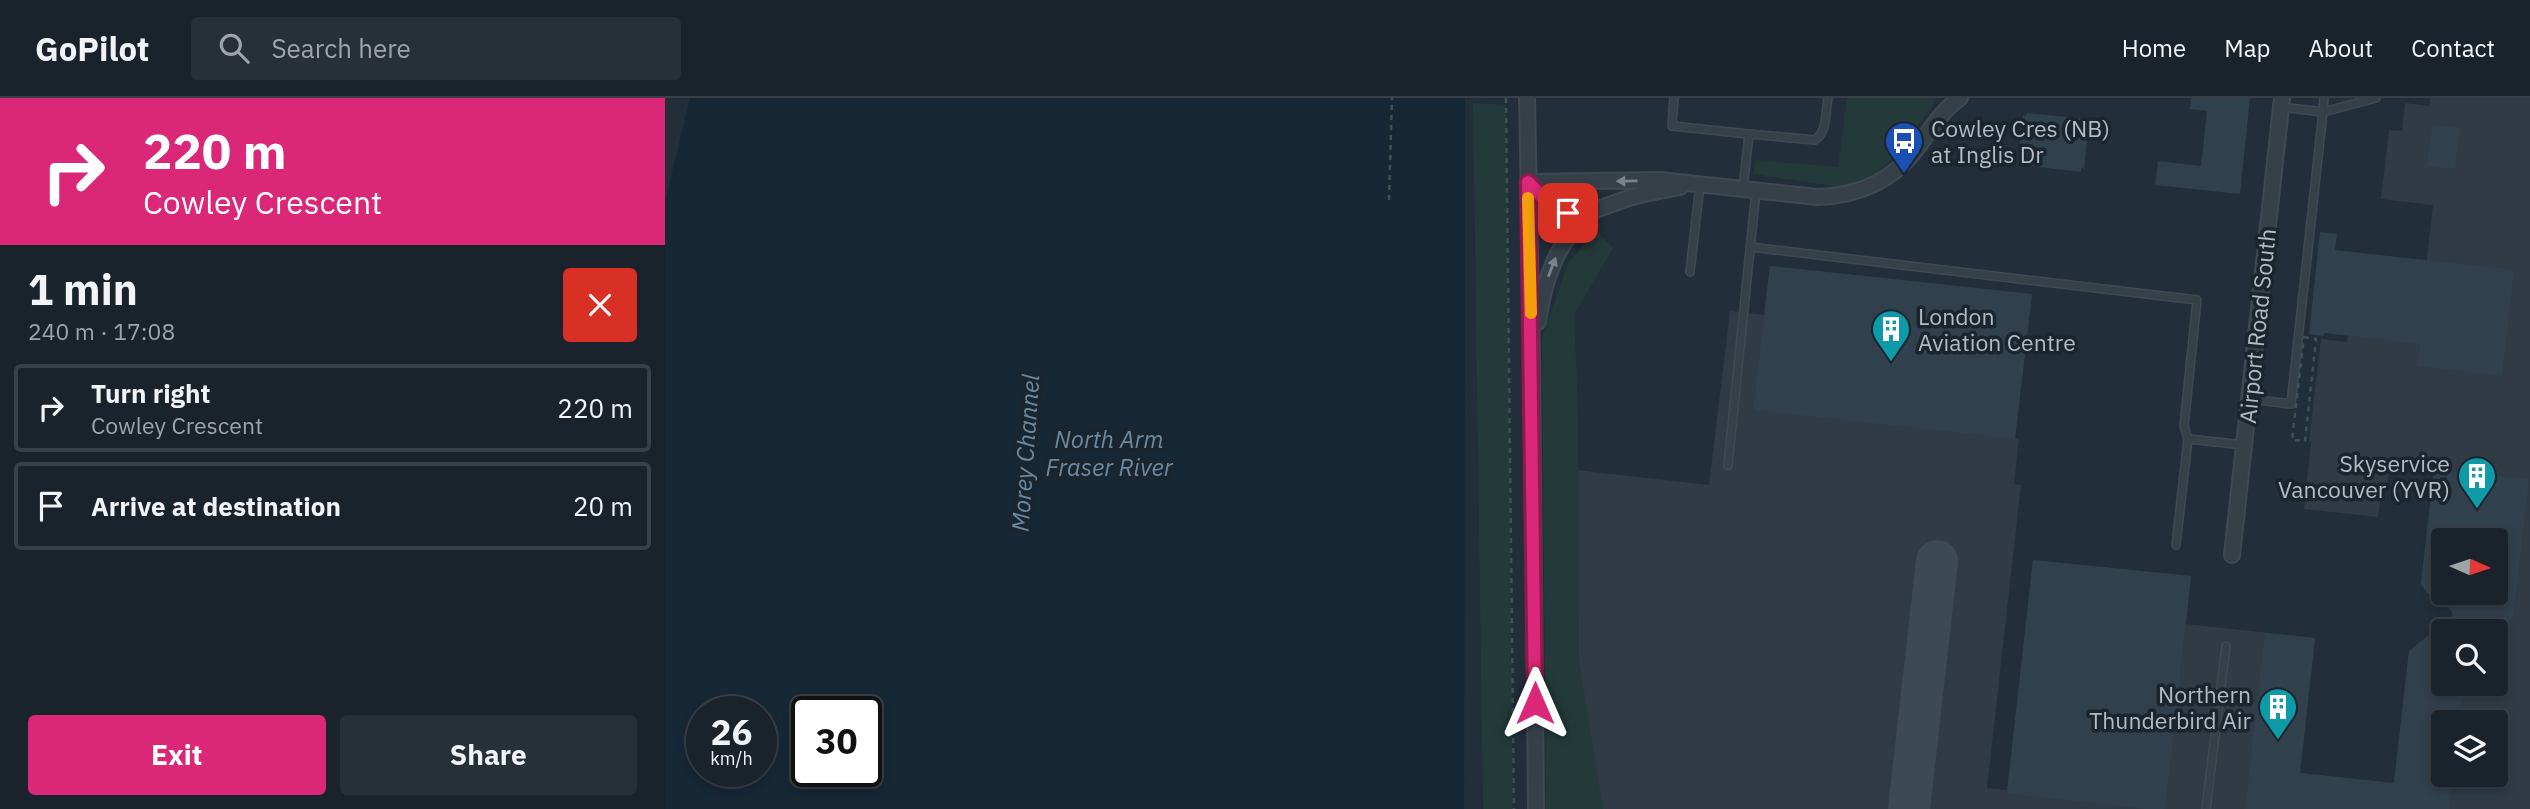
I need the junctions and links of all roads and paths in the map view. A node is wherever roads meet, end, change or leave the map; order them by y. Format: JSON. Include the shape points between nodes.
{"nodes":[{"id":1,"x":1392,"y":98,"type":"edge"},
{"id":2,"x":1506,"y":98,"type":"edge"},
{"id":3,"x":1674,"y":98,"type":"edge"},
{"id":4,"x":1828,"y":98,"type":"edge"},
{"id":5,"x":1943,"y":98,"type":"edge"},
{"id":6,"x":1960,"y":98,"type":"edge"},
{"id":7,"x":2324,"y":98,"type":"edge"},
{"id":8,"x":2376,"y":98,"type":"edge"},
{"id":9,"x":1526,"y":100,"type":"edge"},
{"id":10,"x":2281,"y":103,"type":"edge"},
{"id":11,"x":2323,"y":112,"type":"junction"},
{"id":12,"x":1929,"y":130,"type":"junction"},
{"id":13,"x":1749,"y":134,"type":"junction"},
{"id":14,"x":1528,"y":182,"type":"junction"},
{"id":15,"x":1697,"y":185,"type":"junction"},
{"id":16,"x":1749,"y":189,"type":"junction"},
{"id":17,"x":1389,"y":200,"type":"dead end"},
{"id":18,"x":1603,"y":209,"type":"junction"},
{"id":19,"x":1750,"y":247,"type":"junction"},
{"id":20,"x":1690,"y":272,"type":"dead end"},
{"id":21,"x":1532,"y":358,"type":"junction"},
{"id":22,"x":2249,"y":399,"type":"junction"},
{"id":23,"x":2188,"y":439,"type":"junction"},
{"id":24,"x":2244,"y":445,"type":"junction"},
{"id":25,"x":1728,"y":466,"type":"dead end"},
{"id":26,"x":2176,"y":545,"type":"dead end"},
{"id":27,"x":2232,"y":555,"type":"dead end"},
{"id":28,"x":2226,"y":646,"type":"dead end"},
{"id":29,"x":1514,"y":809,"type":"edge"},
{"id":30,"x":1536,"y":809,"type":"edge"},
{"id":31,"x":2206,"y":809,"type":"edge"}],
"edges":[{"from":1,"to":17,"type":"path"},
{"from":2,"to":29,"type":"path"},
{"from":3,"to":13,"type":"lane","via":[[1672,125]]},
{"from":4,"to":13,"type":"lane","via":[[1823,129],[1815,140]]},
{"from":5,"to":12,"type":"street"},
{"from":6,"to":12,"type":"street"},
{"from":7,"to":11,"type":"lane"},
{"from":8,"to":11,"type":"lane"},
{"from":9,"to":14,"type":"street"},
{"from":10,"to":11,"type":"lane"},
{"from":10,"to":22,"type":"street","name":"Airport Road South"},
{"from":11,"to":22,"type":"lane","via":[[2291,404]]},
{"from":12,"to":16,"type":"street","via":[[1904,163],[1865,189],[1817,197]]},
{"from":13,"to":16,"type":"lane"},
{"from":15,"to":14,"type":"street","one_way":true,"via":[[1660,180]]},
{"from":14,"to":18,"type":"street","via":[[1561,211],[1580,215]]},
{"from":14,"to":21,"type":"street"},
{"from":15,"to":16,"type":"street"},
{"from":15,"to":18,"type":"street","via":[[1635,197]]},
{"from":15,"to":20,"type":"lane"},
{"from":16,"to":19,"type":"lane"},
{"from":21,"to":18,"type":"street","one_way":true,"via":[[1540,307],[1556,257],[1580,223]]},
{"from":19,"to":23,"type":"lane","via":[[2197,300],[2184,426]]},
{"from":19,"to":25,"type":"lane"},
{"from":21,"to":30,"type":"street"},
{"from":22,"to":24,"type":"street","name":"Airport Road South"},
{"from":23,"to":24,"type":"lane"},
{"from":23,"to":26,"type":"lane"},
{"from":24,"to":27,"type":"street","name":"Airport Road South"},
{"from":28,"to":31,"type":"lane"}]}
